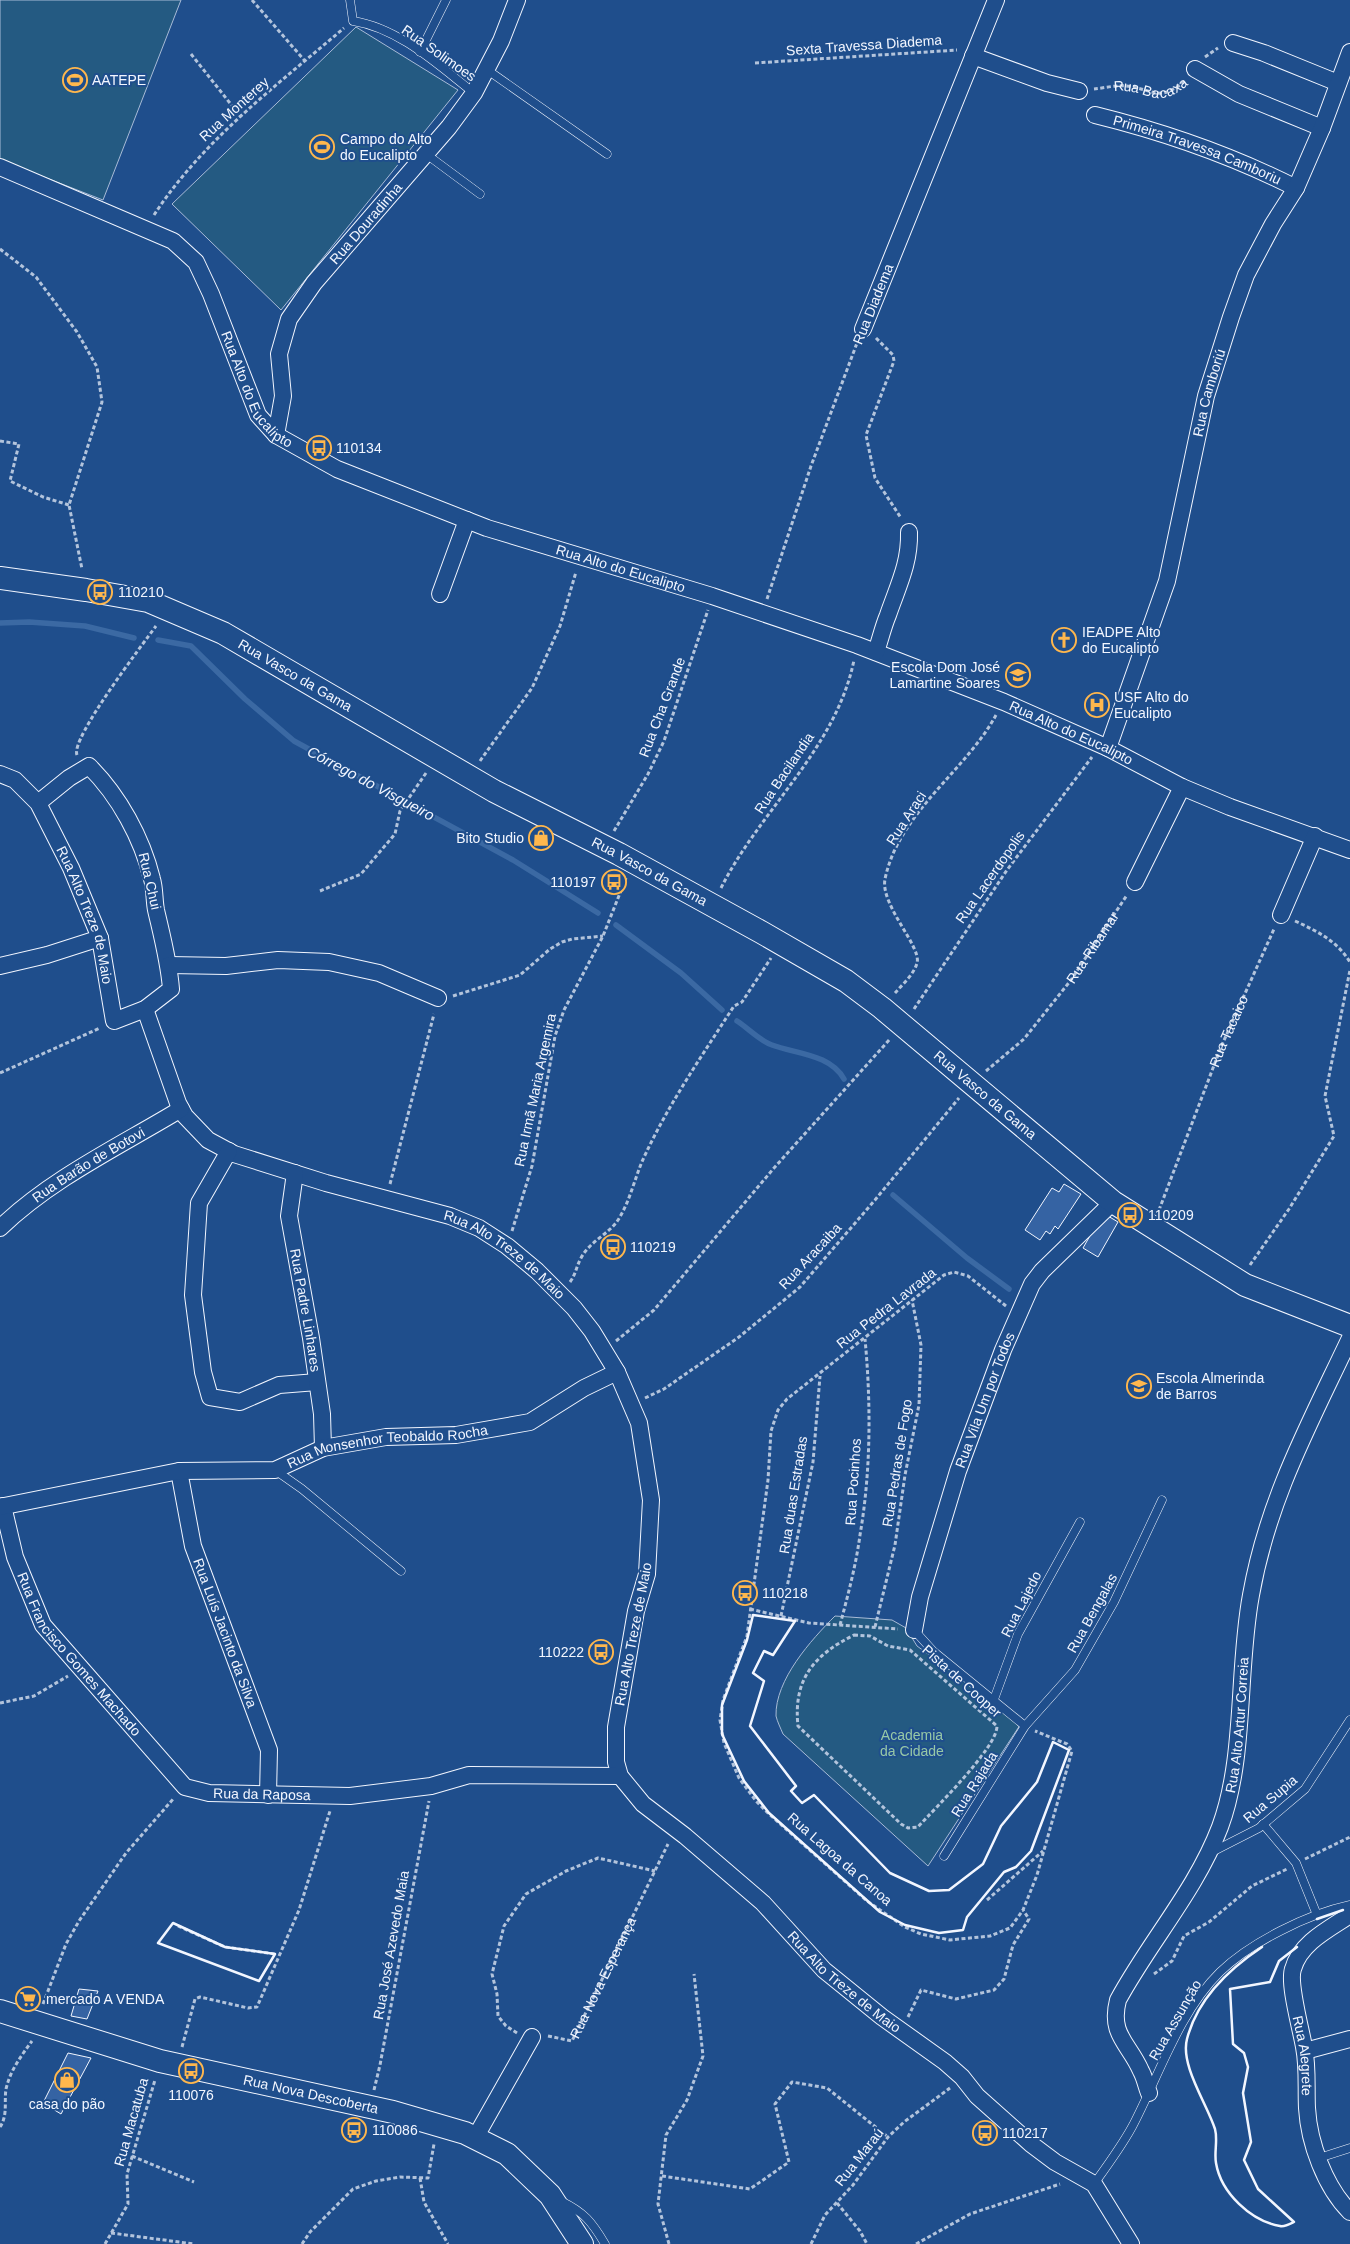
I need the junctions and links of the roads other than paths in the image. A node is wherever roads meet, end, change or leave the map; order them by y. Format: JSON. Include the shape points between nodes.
{"nodes":[{"id":1,"x":350,"y":0,"type":"edge"},
{"id":2,"x":446,"y":0,"type":"edge"},
{"id":3,"x":517,"y":0,"type":"edge"},
{"id":4,"x":996,"y":0,"type":"edge"},
{"id":5,"x":1233,"y":43,"type":"road end"},
{"id":6,"x":420,"y":52,"type":"junction"},
{"id":7,"x":1350,"y":52,"type":"edge"},
{"id":8,"x":974,"y":53,"type":"junction"},
{"id":9,"x":486,"y":69,"type":"junction"},
{"id":10,"x":1195,"y":69,"type":"road end"},
{"id":11,"x":1338,"y":83,"type":"junction"},
{"id":12,"x":1079,"y":91,"type":"road end"},
{"id":13,"x":474,"y":92,"type":"junction"},
{"id":14,"x":1095,"y":115,"type":"dead end"},
{"id":15,"x":1322,"y":128,"type":"junction"},
{"id":16,"x":426,"y":154,"type":"junction"},
{"id":17,"x":607,"y":154,"type":"dead end"},
{"id":18,"x":0,"y":167,"type":"edge"},
{"id":19,"x":1296,"y":188,"type":"junction"},
{"id":20,"x":480,"y":194,"type":"dead end"},
{"id":21,"x":863,"y":329,"type":"road end"},
{"id":22,"x":276,"y":435,"type":"junction"},
{"id":23,"x":467,"y":520,"type":"junction"},
{"id":24,"x":909,"y":532,"type":"road end"},
{"id":25,"x":0,"y":578,"type":"edge"},
{"id":26,"x":440,"y":594,"type":"dead end"},
{"id":27,"x":876,"y":652,"type":"junction"},
{"id":28,"x":1103,"y":746,"type":"junction"},
{"id":29,"x":0,"y":774,"type":"edge"},
{"id":30,"x":1182,"y":787,"type":"junction"},
{"id":31,"x":38,"y":803,"type":"junction"},
{"id":32,"x":1315,"y":836,"type":"junction"},
{"id":33,"x":1350,"y":850,"type":"edge"},
{"id":34,"x":1135,"y":882,"type":"road end"},
{"id":35,"x":1281,"y":915,"type":"road end"},
{"id":36,"x":100,"y":938,"type":"junction"},
{"id":37,"x":169,"y":965,"type":"junction"},
{"id":38,"x":0,"y":966,"type":"edge"},
{"id":39,"x":438,"y":998,"type":"road end"},
{"id":40,"x":145,"y":1009,"type":"junction"},
{"id":41,"x":120,"y":1019,"type":"joint"},
{"id":42,"x":181,"y":1109,"type":"junction"},
{"id":43,"x":228,"y":1151,"type":"junction"},
{"id":44,"x":295,"y":1173,"type":"junction"},
{"id":45,"x":1113,"y":1202,"type":"junction"},
{"id":46,"x":0,"y":1228,"type":"edge"},
{"id":47,"x":1350,"y":1326,"type":"edge"},
{"id":48,"x":1350,"y":1338,"type":"edge"},
{"id":49,"x":617,"y":1372,"type":"junction"},
{"id":50,"x":317,"y":1382,"type":"junction"},
{"id":51,"x":323,"y":1448,"type":"junction"},
{"id":52,"x":275,"y":1470,"type":"junction"},
{"id":53,"x":179,"y":1471,"type":"junction"},
{"id":54,"x":1162,"y":1500,"type":"dead end"},
{"id":55,"x":2,"y":1507,"type":"edge"},
{"id":56,"x":1080,"y":1522,"type":"dead end"},
{"id":57,"x":401,"y":1571,"type":"dead end"},
{"id":58,"x":914,"y":1630,"type":"joint"},
{"id":59,"x":993,"y":1702,"type":"junction"},
{"id":60,"x":1350,"y":1720,"type":"edge"},
{"id":61,"x":1025,"y":1726,"type":"junction"},
{"id":62,"x":620,"y":1776,"type":"junction"},
{"id":63,"x":185,"y":1786,"type":"joint"},
{"id":64,"x":268,"y":1795,"type":"junction"},
{"id":65,"x":1263,"y":1824,"type":"junction"},
{"id":66,"x":944,"y":1856,"type":"dead end"},
{"id":67,"x":1206,"y":1856,"type":"junction"},
{"id":68,"x":1350,"y":1905,"type":"edge"},
{"id":69,"x":1317,"y":1915,"type":"junction"},
{"id":70,"x":1350,"y":1915,"type":"edge"},
{"id":71,"x":0,"y":2011,"type":"edge"},
{"id":72,"x":1350,"y":2039,"type":"edge"},
{"id":73,"x":531,"y":2040,"type":"road end"},
{"id":74,"x":1305,"y":2051,"type":"junction"},
{"id":75,"x":1149,"y":2093,"type":"junction"},
{"id":76,"x":475,"y":2138,"type":"junction"},
{"id":77,"x":1350,"y":2148,"type":"edge"},
{"id":78,"x":1319,"y":2158,"type":"junction"},
{"id":79,"x":1088,"y":2181,"type":"junction"},
{"id":80,"x":550,"y":2196,"type":"junction"},
{"id":81,"x":1350,"y":2212,"type":"edge"},
{"id":82,"x":582,"y":2244,"type":"edge"},
{"id":83,"x":605,"y":2244,"type":"edge"},
{"id":84,"x":1130,"y":2244,"type":"edge"}],
"edges":[{"from":1,"to":6,"type":"lane","name":"Rua Solimoes","via":[[353,21],[378,28]]},
{"from":2,"to":6,"type":"lane"},
{"from":3,"to":9,"type":"street","name":"Rua Douradinha"},
{"from":4,"to":8,"type":"street","name":"Rua Diadema"},
{"from":5,"to":11,"type":"street"},
{"from":6,"to":13,"type":"lane","name":"Rua Solimoes"},
{"from":7,"to":11,"type":"street","name":"Rua Camboriú"},
{"from":8,"to":12,"type":"street","via":[[1047,83]]},
{"from":8,"to":21,"type":"street","name":"Rua Diadema"},
{"from":9,"to":13,"type":"street","name":"Rua Douradinha"},
{"from":9,"to":17,"type":"lane"},
{"from":10,"to":15,"type":"street","via":[[1239,94]]},
{"from":11,"to":15,"type":"street","name":"Rua Camboriú"},
{"from":13,"to":16,"type":"street","name":"Rua Douradinha"},
{"from":14,"to":19,"type":"street","name":"Primeira Travessa Camboriu","via":[[1191,144]]},
{"from":15,"to":19,"type":"street","name":"Rua Camboriú"},
{"from":16,"to":20,"type":"lane"},
{"from":16,"to":22,"type":"street","name":"Rua Douradinha","via":[[314,283],[289,320],[281,340],[283,396]]},
{"from":18,"to":22,"type":"street","name":"Rua Alto do Eucalipto","via":[[173,241],[196,262],[258,415]]},
{"from":19,"to":28,"type":"street","name":"Rua Camboriú","via":[[1246,275],[1231,317],[1206,396],[1167,580]]},
{"from":22,"to":23,"type":"street","name":"Rua Alto do Eucalipto","via":[[337,469]]},
{"from":23,"to":26,"type":"street"},
{"from":23,"to":27,"type":"street","name":"Rua Alto do Eucalipto","via":[[580,558],[712,596]]},
{"from":24,"to":27,"type":"street","via":[[910,549],[904,574]]},
{"from":25,"to":45,"type":"main road","name":"Rua Vasco da Gama","via":[[148,601],[223,633],[436,758],[781,943],[846,981],[882,1008]]},
{"from":27,"to":28,"type":"street","name":"Rua Alto do Eucalipto","via":[[1004,702]]},
{"from":28,"to":30,"type":"street","name":"Rua Alto do Eucalipto"},
{"from":29,"to":31,"type":"street","via":[[15,780]]},
{"from":30,"to":32,"type":"street","name":"Rua Alto do Eucalipto"},
{"from":30,"to":34,"type":"street"},
{"from":31,"to":36,"type":"street","name":"Rua Alto Treze de Maio","via":[[71,868]]},
{"from":31,"to":37,"type":"street","name":"Rua Chui","via":[[89,766],[109,789],[144,851]]},
{"from":32,"to":33,"type":"street","name":"Rua Alto do Eucalipto"},
{"from":32,"to":35,"type":"street"},
{"from":36,"to":38,"type":"street"},
{"from":36,"to":41,"type":"street","name":"Rua Alto Treze de Maio"},
{"from":37,"to":39,"type":"street","via":[[226,966],[278,960],[329,962],[379,973]]},
{"from":37,"to":40,"type":"street","name":"Rua Chui","via":[[171,990]]},
{"from":40,"to":41,"type":"street","name":"Rua Chui"},
{"from":40,"to":42,"type":"street","name":"Rua Alto Treze de Maio"},
{"from":42,"to":43,"type":"street","name":"Rua Alto Treze de Maio","via":[[208,1140]]},
{"from":42,"to":46,"type":"street","name":"Rua Barão de Botovi","via":[[52,1186],[17,1211]]},
{"from":43,"to":44,"type":"street","name":"Rua Alto Treze de Maio"},
{"from":43,"to":50,"type":"street","via":[[199,1204],[193,1295],[203,1372],[210,1397],[240,1402],[279,1385]]},
{"from":44,"to":49,"type":"street","name":"Rua Alto Treze de Maio","via":[[450,1216],[479,1228],[507,1246],[560,1294],[592,1331]]},
{"from":44,"to":50,"type":"street","name":"Rua Padre Linhares","via":[[288,1216]]},
{"from":45,"to":47,"type":"main road","name":"Rua Vasco da Gama","via":[[1238,1281]]},
{"from":45,"to":58,"type":"street","name":"Rua Vila Um por Todos","via":[[1032,1284],[958,1471],[920,1597]]},
{"from":48,"to":67,"type":"street","name":"Rua Alto Artur Correia","via":[[1299,1443],[1267,1525],[1250,1597],[1231,1780],[1220,1827]]},
{"from":49,"to":51,"type":"street","name":"Rua Monsenhor Teobaldo Rocha","via":[[584,1388],[530,1422],[456,1435],[386,1437]]},
{"from":49,"to":62,"type":"street","name":"Rua Alto Treze de Maio","via":[[639,1423],[651,1500],[647,1574],[636,1611],[616,1727],[616,1762]]},
{"from":50,"to":51,"type":"street","name":"Rua Padre Linhares"},
{"from":51,"to":52,"type":"street","name":"Rua Monsenhor Teobaldo Rocha"},
{"from":52,"to":53,"type":"street","name":"Rua Monsenhor Teobaldo Rocha"},
{"from":52,"to":57,"type":"lane"},
{"from":53,"to":55,"type":"street","name":"Rua Monsenhor Teobaldo Rocha"},
{"from":53,"to":64,"type":"street","name":"Rua Luís Jacinto da Silva","via":[[193,1546],[269,1750]]},
{"from":54,"to":61,"type":"lane","name":"Rua Bengalas","via":[[1114,1602],[1075,1670]]},
{"from":55,"to":63,"type":"street","name":"Rua Francisco Gomes Machado","via":[[15,1557],[43,1625]]},
{"from":56,"to":59,"type":"lane","name":"Rua Lajedo","via":[[1018,1634]]},
{"from":58,"to":59,"type":"lane","via":[[933,1651]]},
{"from":59,"to":61,"type":"lane"},
{"from":60,"to":65,"type":"lane","name":"Rua Supia","via":[[1305,1789]]},
{"from":61,"to":66,"type":"lane","name":"Rua Rajada"},
{"from":62,"to":64,"type":"street","name":"Rua da Raposa","via":[[469,1776],[431,1786],[350,1796]]},
{"from":62,"to":79,"type":"street","name":"Rua Alto Treze de Maio","via":[[643,1804],[763,1903],[824,1970],[962,2077],[977,2096],[1031,2144]]},
{"from":63,"to":64,"type":"street","name":"Rua da Raposa","via":[[209,1794]]},
{"from":65,"to":67,"type":"lane","name":"Rua Supia"},
{"from":65,"to":69,"type":"lane","via":[[1296,1863]]},
{"from":67,"to":75,"type":"street","name":"Rua Alto Artur Correia","via":[[1121,1994],[1114,2013],[1124,2045],[1141,2070]]},
{"from":68,"to":69,"type":"lane","name":"Rua Assunção"},
{"from":69,"to":75,"type":"lane","name":"Rua Assunção","via":[[1269,1938],[1219,1972],[1195,2005]]},
{"from":70,"to":74,"type":"street","name":"Rua Alegrete","via":[[1312,1940],[1293,1968],[1291,1976]]},
{"from":71,"to":76,"type":"main road","name":"Rua Nova Descoberta","via":[[169,2063],[369,2107]]},
{"from":72,"to":74,"type":"street"},
{"from":73,"to":76,"type":"street"},
{"from":74,"to":78,"type":"street","name":"Rua Alegrete","via":[[1308,2110]]},
{"from":75,"to":79,"type":"lane","name":"Rua Assunção","via":[[1131,2129]]},
{"from":76,"to":80,"type":"main road","name":"Rua Nova Descoberta","via":[[507,2154]]},
{"from":77,"to":78,"type":"lane"},
{"from":78,"to":81,"type":"street","name":"Rua Alegrete","via":[[1342,2204]]},
{"from":79,"to":84,"type":"street","name":"Rua Alto Treze de Maio"},
{"from":80,"to":82,"type":"main road","name":"Rua Nova Descoberta"},
{"from":80,"to":83,"type":"lane","via":[[574,2207],[591,2221]]}]}
